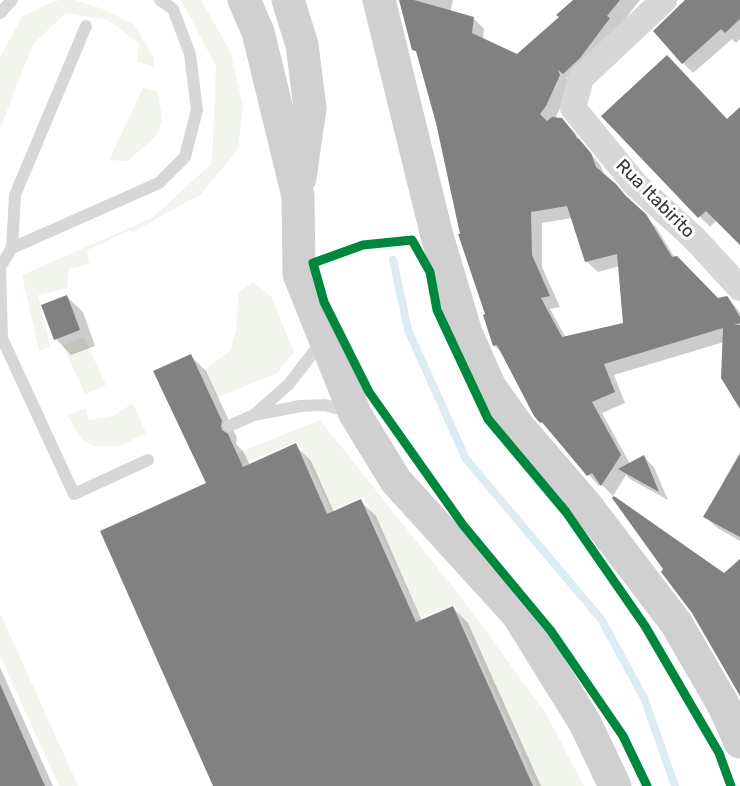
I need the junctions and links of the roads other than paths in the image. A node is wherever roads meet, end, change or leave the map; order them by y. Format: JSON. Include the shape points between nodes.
{"nodes":[{"id":1,"x":12,"y":0,"type":"edge"},
{"id":2,"x":160,"y":0,"type":"edge"},
{"id":3,"x":244,"y":0,"type":"edge"},
{"id":4,"x":288,"y":0,"type":"edge"},
{"id":5,"x":379,"y":0,"type":"edge"},
{"id":6,"x":664,"y":0,"type":"edge"},
{"id":7,"x":0,"y":13,"type":"edge"},
{"id":8,"x":86,"y":26,"type":"dead end"},
{"id":9,"x":298,"y":196,"type":"junction"},
{"id":10,"x":12,"y":248,"type":"junction"},
{"id":11,"x":740,"y":288,"type":"edge"},
{"id":12,"x":325,"y":337,"type":"junction"},
{"id":13,"x":254,"y":414,"type":"junction"},
{"id":14,"x":355,"y":414,"type":"junction"},
{"id":15,"x":229,"y":426,"type":"dead end"},
{"id":16,"x":148,"y":460,"type":"dead end"},
{"id":17,"x":740,"y":742,"type":"edge"},
{"id":18,"x":615,"y":786,"type":"edge"}],
"edges":[{"from":1,"to":7,"type":"lane"},
{"from":2,"to":10,"type":"lane","via":[[172,9],[190,54],[197,110],[185,157],[159,183]]},
{"from":3,"to":9,"type":"main road","via":[[258,32]]},
{"from":4,"to":9,"type":"main road","via":[[302,45],[309,108]]},
{"from":5,"to":17,"type":"main road","via":[[437,236],[466,333],[490,387],[676,623]]},
{"from":6,"to":11,"type":"street","name":"Rua Itabirito","via":[[581,78],[573,108],[636,185],[694,238]]},
{"from":8,"to":10,"type":"lane","via":[[15,195]]},
{"from":9,"to":12,"type":"main road","via":[[299,274]]},
{"from":10,"to":16,"type":"lane","via":[[0,267],[2,338],[74,494]]},
{"from":12,"to":13,"type":"lane","via":[[289,384]]},
{"from":12,"to":14,"type":"main road"},
{"from":13,"to":14,"type":"lane","via":[[325,405]]},
{"from":13,"to":15,"type":"lane"},
{"from":14,"to":18,"type":"main road","via":[[396,481],[518,615],[585,723]]}]}
